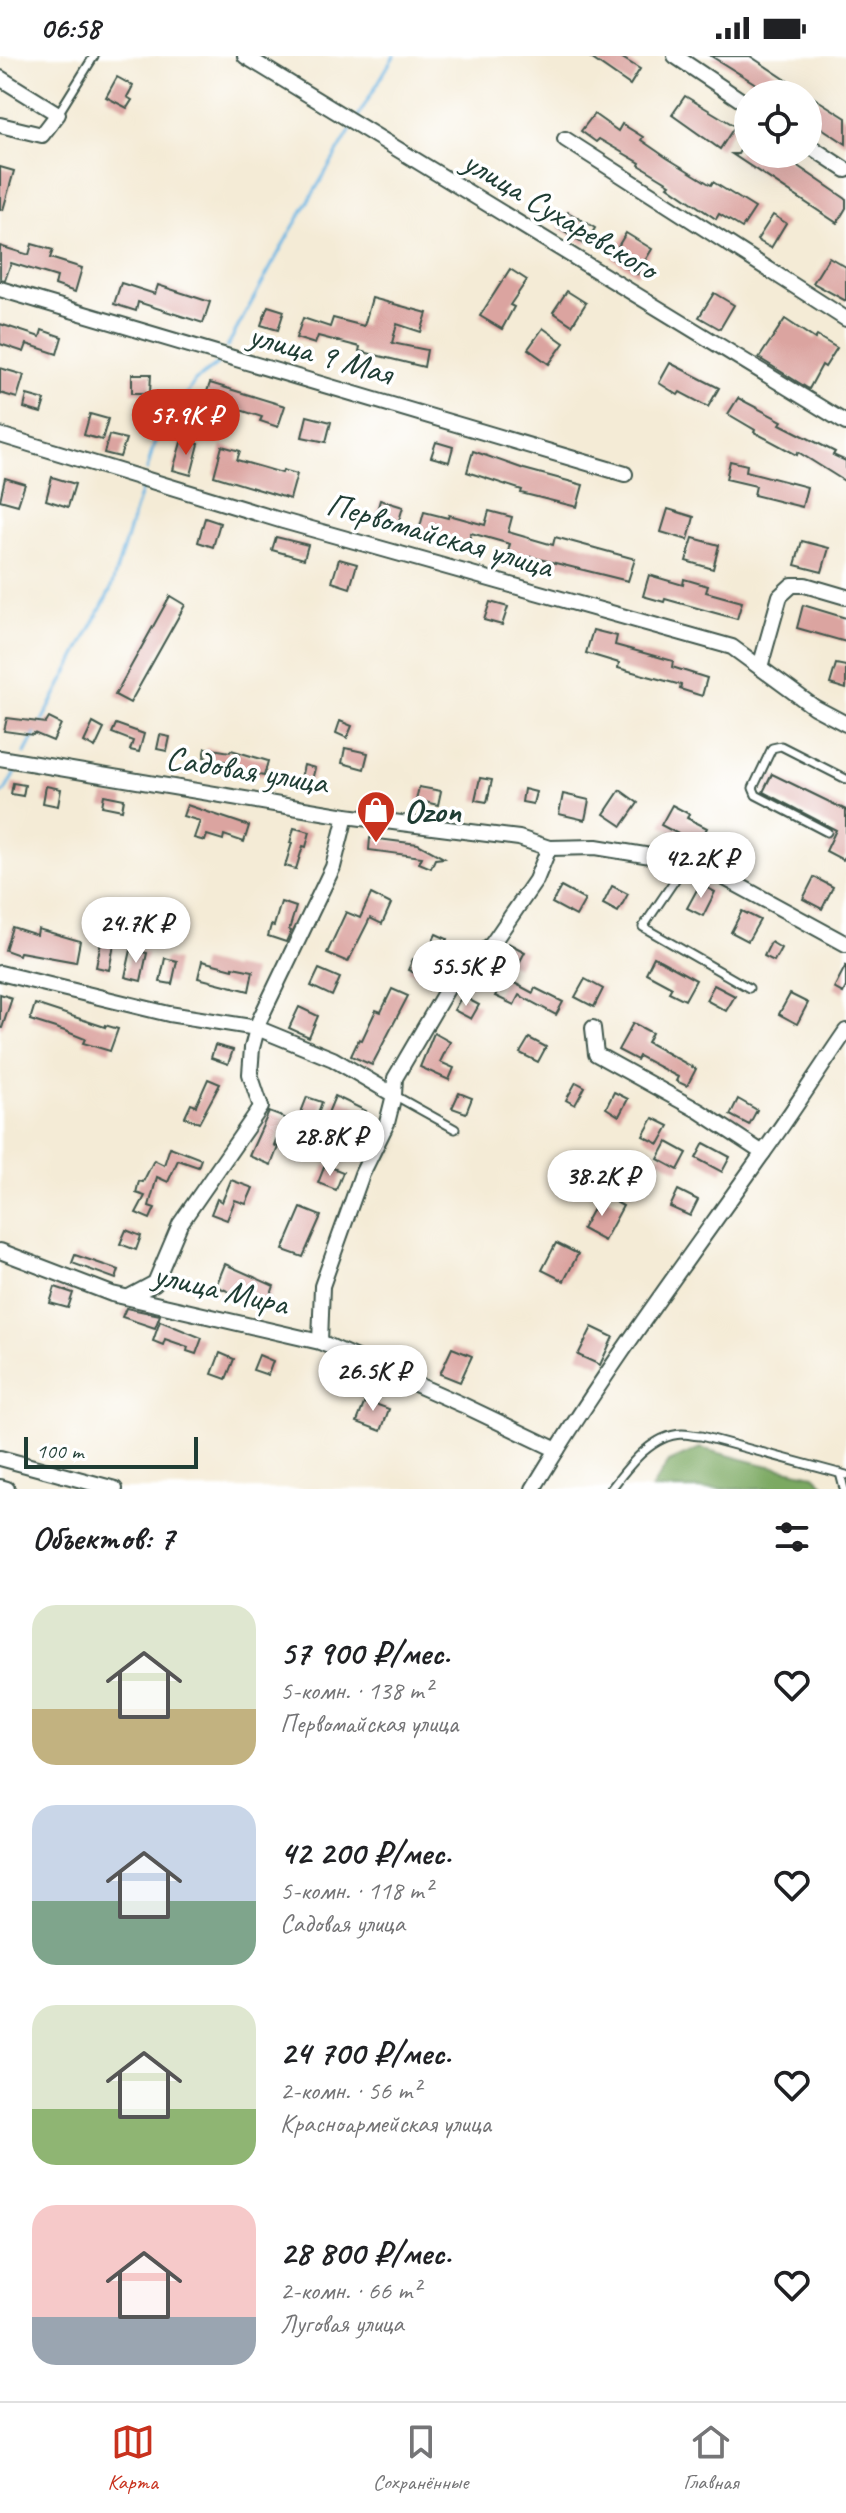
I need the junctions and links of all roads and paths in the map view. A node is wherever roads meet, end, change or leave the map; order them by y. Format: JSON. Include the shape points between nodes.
{"nodes":[{"id":1,"x":94,"y":56,"type":"edge"},
{"id":2,"x":245,"y":56,"type":"edge"},
{"id":3,"x":675,"y":56,"type":"edge"},
{"id":4,"x":0,"y":78,"type":"edge"},
{"id":5,"x":734,"y":96,"type":"edge"},
{"id":6,"x":58,"y":114,"type":"junction"},
{"id":7,"x":0,"y":125,"type":"edge"},
{"id":8,"x":565,"y":139,"type":"dead end"},
{"id":9,"x":822,"y":154,"type":"edge"},
{"id":10,"x":846,"y":170,"type":"edge"},
{"id":11,"x":0,"y":289,"type":"edge"},
{"id":12,"x":846,"y":319,"type":"edge"},
{"id":13,"x":846,"y":423,"type":"edge"},
{"id":14,"x":0,"y":435,"type":"edge"},
{"id":15,"x":625,"y":474,"type":"dead end"},
{"id":16,"x":846,"y":597,"type":"edge"},
{"id":17,"x":760,"y":667,"type":"junction"},
{"id":18,"x":846,"y":724,"type":"edge"},
{"id":19,"x":0,"y":758,"type":"edge"},
{"id":20,"x":846,"y":779,"type":"edge"},
{"id":21,"x":346,"y":816,"type":"junction"},
{"id":22,"x":827,"y":832,"type":"dead end"},
{"id":23,"x":549,"y":848,"type":"junction"},
{"id":24,"x":687,"y":862,"type":"junction"},
{"id":25,"x":846,"y":944,"type":"edge"},
{"id":26,"x":0,"y":973,"type":"edge"},
{"id":27,"x":749,"y":988,"type":"dead end"},
{"id":28,"x":257,"y":1028,"type":"junction"},
{"id":29,"x":593,"y":1028,"type":"dead end"},
{"id":30,"x":846,"y":1031,"type":"edge"},
{"id":31,"x":394,"y":1095,"type":"junction"},
{"id":32,"x":455,"y":1129,"type":"dead end"},
{"id":33,"x":763,"y":1153,"type":"junction"},
{"id":34,"x":0,"y":1251,"type":"edge"},
{"id":35,"x":129,"y":1297,"type":"junction"},
{"id":36,"x":320,"y":1342,"type":"junction"},
{"id":37,"x":557,"y":1450,"type":"junction"},
{"id":38,"x":0,"y":1458,"type":"edge"},
{"id":39,"x":843,"y":1474,"type":"edge"},
{"id":40,"x":0,"y":1487,"type":"edge"},
{"id":41,"x":7,"y":1489,"type":"edge"},
{"id":42,"x":115,"y":1489,"type":"edge"},
{"id":43,"x":533,"y":1489,"type":"edge"},
{"id":44,"x":611,"y":1489,"type":"edge"},
{"id":45,"x":844,"y":1489,"type":"edge"}],
"edges":[{"from":1,"to":6,"type":"lane"},
{"from":2,"to":13,"type":"street","name":"улица Сухаревского"},
{"from":3,"to":5,"type":"street"},
{"from":4,"to":6,"type":"street"},
{"from":6,"to":7,"type":"street","via":[[42,135]]},
{"from":8,"to":12,"type":"street"},
{"from":9,"to":10,"type":"street"},
{"from":11,"to":15,"type":"street","name":"улица 9 Мая"},
{"from":14,"to":17,"type":"street","name":"Первомайская улица","via":[[732,647]]},
{"from":16,"to":17,"type":"street","via":[[792,585],[780,596]]},
{"from":17,"to":18,"type":"street","name":"Первомайская улица"},
{"from":19,"to":21,"type":"street","name":"Садовая улица"},
{"from":20,"to":22,"type":"lane","via":[[776,746],[753,788],[756,795]]},
{"from":21,"to":23,"type":"street","name":"Садовая улица","via":[[519,838]]},
{"from":21,"to":28,"type":"street","via":[[333,867]]},
{"from":23,"to":24,"type":"street","name":"Садовая улица","via":[[596,847]]},
{"from":23,"to":31,"type":"street","via":[[536,880],[492,944],[453,979],[395,1078]]},
{"from":24,"to":25,"type":"street","name":"Садовая улица"},
{"from":24,"to":27,"type":"lane","via":[[643,927]]},
{"from":26,"to":28,"type":"street","via":[[169,1014]]},
{"from":28,"to":31,"type":"street","via":[[333,1059]]},
{"from":28,"to":35,"type":"street","via":[[250,1074],[261,1107],[180,1224],[155,1283]]},
{"from":29,"to":33,"type":"street","via":[[596,1054]]},
{"from":30,"to":33,"type":"street"},
{"from":31,"to":32,"type":"lane"},
{"from":31,"to":36,"type":"street","via":[[322,1286]]},
{"from":33,"to":37,"type":"street"},
{"from":34,"to":35,"type":"street","name":"улица Мира"},
{"from":35,"to":36,"type":"street","name":"улица Мира"},
{"from":36,"to":37,"type":"street","name":"улица Мира"},
{"from":37,"to":43,"type":"street"},
{"from":38,"to":42,"type":"street"},
{"from":39,"to":44,"type":"lane","via":[[680,1434],[654,1443]]},
{"from":39,"to":45,"type":"lane"},
{"from":40,"to":41,"type":"street"}]}
